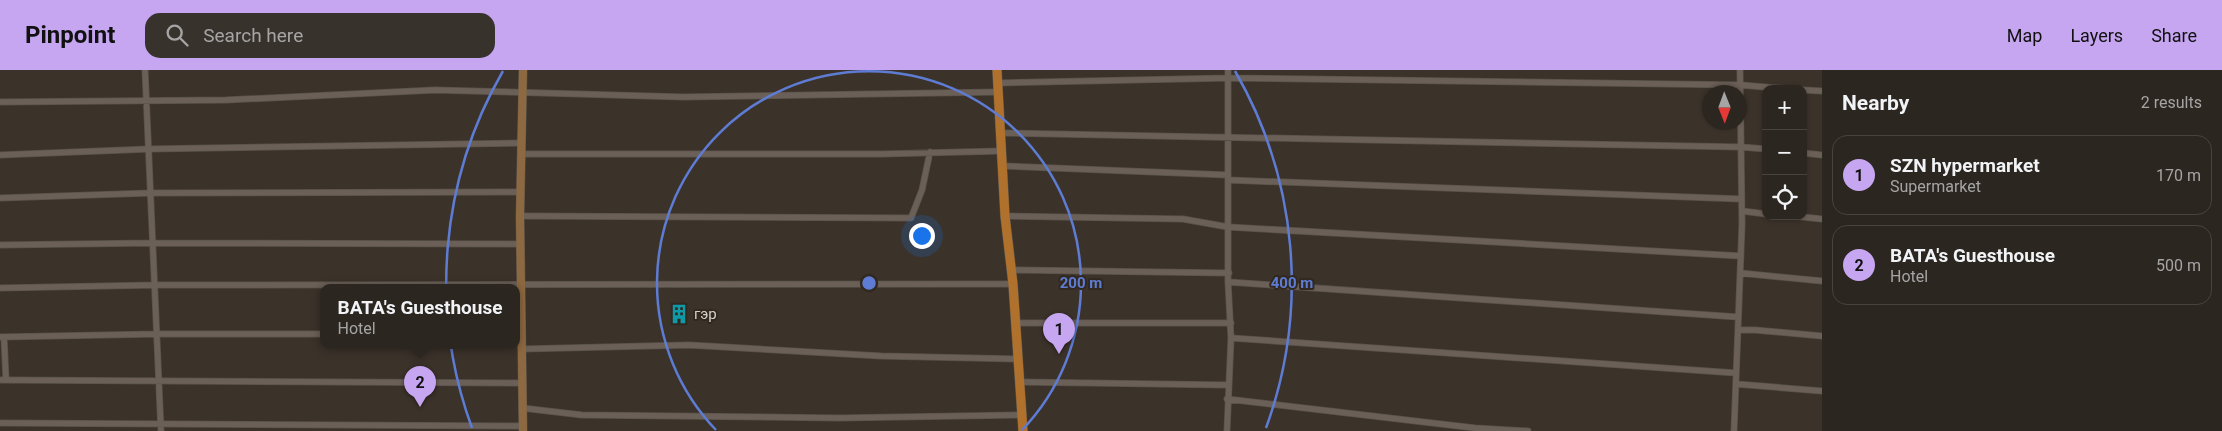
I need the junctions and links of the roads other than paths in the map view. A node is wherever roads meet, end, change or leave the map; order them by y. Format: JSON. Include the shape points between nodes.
{"nodes":[{"id":1,"x":145,"y":70,"type":"edge"},
{"id":2,"x":523,"y":70,"type":"edge"},
{"id":3,"x":997,"y":70,"type":"edge"},
{"id":4,"x":1228,"y":70,"type":"edge"},
{"id":5,"x":1740,"y":70,"type":"edge"},
{"id":6,"x":1228,"y":78,"type":"junction"},
{"id":7,"x":1740,"y":85,"type":"joint"},
{"id":8,"x":1747,"y":86,"type":"edge"},
{"id":9,"x":1762,"y":87,"type":"edge"},
{"id":10,"x":998,"y":88,"type":"junction"},
{"id":11,"x":1807,"y":90,"type":"edge"},
{"id":12,"x":1822,"y":91,"type":"edge"},
{"id":13,"x":522,"y":92,"type":"junction"},
{"id":14,"x":146,"y":100,"type":"junction"},
{"id":15,"x":0,"y":102,"type":"edge"},
{"id":16,"x":1741,"y":130,"type":"edge"},
{"id":17,"x":1001,"y":133,"type":"junction"},
{"id":18,"x":1228,"y":138,"type":"junction"},
{"id":19,"x":520,"y":143,"type":"junction"},
{"id":20,"x":1741,"y":147,"type":"junction"},
{"id":21,"x":149,"y":149,"type":"junction"},
{"id":22,"x":1762,"y":150,"type":"edge"},
{"id":23,"x":1002,"y":151,"type":"junction"},
{"id":24,"x":930,"y":152,"type":"junction"},
{"id":25,"x":1807,"y":153,"type":"edge"},
{"id":26,"x":521,"y":154,"type":"junction"},
{"id":27,"x":0,"y":155,"type":"edge"},
{"id":28,"x":1822,"y":155,"type":"edge"},
{"id":29,"x":1003,"y":166,"type":"junction"},
{"id":30,"x":1228,"y":178,"type":"junction"},
{"id":31,"x":520,"y":192,"type":"junction"},
{"id":32,"x":151,"y":194,"type":"junction"},
{"id":33,"x":0,"y":198,"type":"edge"},
{"id":34,"x":1741,"y":199,"type":"junction"},
{"id":35,"x":1742,"y":211,"type":"junction"},
{"id":36,"x":1762,"y":214,"type":"edge"},
{"id":37,"x":520,"y":216,"type":"junction"},
{"id":38,"x":1005,"y":216,"type":"junction"},
{"id":39,"x":1807,"y":217,"type":"edge"},
{"id":40,"x":1822,"y":219,"type":"edge"},
{"id":41,"x":1228,"y":227,"type":"junction"},
{"id":42,"x":153,"y":243,"type":"junction"},
{"id":43,"x":521,"y":244,"type":"junction"},
{"id":44,"x":0,"y":245,"type":"edge"},
{"id":45,"x":1740,"y":256,"type":"junction"},
{"id":46,"x":1011,"y":270,"type":"junction"},
{"id":47,"x":1229,"y":273,"type":"junction"},
{"id":48,"x":1740,"y":273,"type":"junction"},
{"id":49,"x":1822,"y":281,"type":"edge"},
{"id":50,"x":1228,"y":282,"type":"junction"},
{"id":51,"x":1013,"y":284,"type":"junction"},
{"id":52,"x":156,"y":285,"type":"junction"},
{"id":53,"x":320,"y":285,"type":"edge"},
{"id":54,"x":522,"y":286,"type":"junction"},
{"id":55,"x":0,"y":288,"type":"edge"},
{"id":56,"x":520,"y":318,"type":"edge"},
{"id":57,"x":1738,"y":318,"type":"junction"},
{"id":58,"x":1016,"y":323,"type":"junction"},
{"id":59,"x":1231,"y":323,"type":"junction"},
{"id":60,"x":1738,"y":330,"type":"junction"},
{"id":61,"x":158,"y":334,"type":"junction"},
{"id":62,"x":320,"y":334,"type":"edge"},
{"id":63,"x":1822,"y":336,"type":"edge"},
{"id":64,"x":2,"y":337,"type":"edge"},
{"id":65,"x":1231,"y":338,"type":"junction"},
{"id":66,"x":520,"y":339,"type":"edge"},
{"id":67,"x":522,"y":349,"type":"junction"},
{"id":68,"x":1018,"y":360,"type":"junction"},
{"id":69,"x":1736,"y":373,"type":"junction"},
{"id":70,"x":3,"y":380,"type":"edge"},
{"id":71,"x":160,"y":380,"type":"junction"},
{"id":72,"x":1020,"y":382,"type":"junction"},
{"id":73,"x":521,"y":383,"type":"junction"},
{"id":74,"x":1736,"y":384,"type":"junction"},
{"id":75,"x":1228,"y":386,"type":"junction"},
{"id":76,"x":1822,"y":392,"type":"edge"},
{"id":77,"x":1228,"y":399,"type":"junction"},
{"id":78,"x":522,"y":408,"type":"junction"},
{"id":79,"x":1022,"y":415,"type":"junction"},
{"id":80,"x":0,"y":423,"type":"edge"},
{"id":81,"x":161,"y":424,"type":"junction"},
{"id":82,"x":523,"y":428,"type":"edge"},
{"id":83,"x":161,"y":431,"type":"edge"},
{"id":84,"x":1023,"y":431,"type":"edge"},
{"id":85,"x":1226,"y":431,"type":"edge"},
{"id":86,"x":1528,"y":431,"type":"edge"},
{"id":87,"x":1734,"y":431,"type":"edge"}],
"edges":[{"from":1,"to":14,"type":"street"},
{"from":2,"to":13,"type":"main road"},
{"from":3,"to":10,"type":"main road"},
{"from":4,"to":6,"type":"street"},
{"from":5,"to":7,"type":"street"},
{"from":6,"to":7,"type":"street"},
{"from":6,"to":10,"type":"street"},
{"from":6,"to":18,"type":"street"},
{"from":8,"to":9,"type":"street"},
{"from":10,"to":13,"type":"street","via":[[683,97]]},
{"from":10,"to":17,"type":"main road"},
{"from":11,"to":12,"type":"street"},
{"from":13,"to":14,"type":"street","via":[[436,90],[226,100]]},
{"from":13,"to":19,"type":"main road"},
{"from":14,"to":15,"type":"street"},
{"from":14,"to":21,"type":"street"},
{"from":16,"to":20,"type":"street"},
{"from":17,"to":18,"type":"street"},
{"from":17,"to":23,"type":"main road"},
{"from":18,"to":20,"type":"street"},
{"from":18,"to":30,"type":"street"},
{"from":19,"to":21,"type":"street"},
{"from":19,"to":26,"type":"main road"},
{"from":20,"to":22,"type":"street"},
{"from":20,"to":34,"type":"street"},
{"from":21,"to":27,"type":"street"},
{"from":21,"to":32,"type":"street"},
{"from":23,"to":24,"type":"street"},
{"from":23,"to":29,"type":"main road"},
{"from":24,"to":26,"type":"street"},
{"from":24,"to":37,"type":"street","via":[[922,190],[911,218]]},
{"from":25,"to":28,"type":"street"},
{"from":26,"to":31,"type":"main road"},
{"from":29,"to":30,"type":"street"},
{"from":29,"to":38,"type":"main road"},
{"from":30,"to":34,"type":"street"},
{"from":30,"to":41,"type":"street"},
{"from":31,"to":32,"type":"street"},
{"from":31,"to":37,"type":"main road"},
{"from":32,"to":33,"type":"street"},
{"from":32,"to":42,"type":"street"},
{"from":34,"to":35,"type":"street"},
{"from":35,"to":36,"type":"street"},
{"from":35,"to":45,"type":"street"},
{"from":37,"to":43,"type":"main road"},
{"from":38,"to":41,"type":"street","via":[[1183,219]]},
{"from":38,"to":46,"type":"main road"},
{"from":39,"to":40,"type":"street"},
{"from":41,"to":45,"type":"street"},
{"from":41,"to":47,"type":"street"},
{"from":42,"to":43,"type":"street"},
{"from":42,"to":44,"type":"street"},
{"from":42,"to":52,"type":"street"},
{"from":43,"to":54,"type":"main road"},
{"from":45,"to":48,"type":"street"},
{"from":46,"to":47,"type":"street"},
{"from":46,"to":51,"type":"main road"},
{"from":47,"to":50,"type":"street"},
{"from":48,"to":49,"type":"street"},
{"from":48,"to":57,"type":"street"},
{"from":50,"to":57,"type":"street"},
{"from":50,"to":59,"type":"street"},
{"from":51,"to":54,"type":"street"},
{"from":51,"to":58,"type":"main road"},
{"from":52,"to":53,"type":"street"},
{"from":52,"to":55,"type":"street"},
{"from":52,"to":61,"type":"street"},
{"from":54,"to":56,"type":"main road"},
{"from":57,"to":60,"type":"street"},
{"from":58,"to":59,"type":"street"},
{"from":58,"to":68,"type":"main road"},
{"from":59,"to":65,"type":"street"},
{"from":60,"to":63,"type":"street"},
{"from":60,"to":69,"type":"street"},
{"from":61,"to":62,"type":"street"},
{"from":61,"to":64,"type":"street"},
{"from":61,"to":71,"type":"street"},
{"from":64,"to":70,"type":"street"},
{"from":65,"to":69,"type":"street"},
{"from":65,"to":75,"type":"street"},
{"from":66,"to":67,"type":"main road"},
{"from":67,"to":68,"type":"street","via":[[689,345]]},
{"from":67,"to":73,"type":"main road"},
{"from":68,"to":72,"type":"main road"},
{"from":69,"to":74,"type":"street"},
{"from":70,"to":71,"type":"street"},
{"from":71,"to":73,"type":"street"},
{"from":71,"to":81,"type":"street"},
{"from":72,"to":75,"type":"street"},
{"from":72,"to":79,"type":"main road"},
{"from":73,"to":78,"type":"main road"},
{"from":74,"to":76,"type":"street"},
{"from":74,"to":87,"type":"street"},
{"from":75,"to":77,"type":"street"},
{"from":77,"to":85,"type":"street"},
{"from":77,"to":86,"type":"street","via":[[1475,428]]},
{"from":78,"to":79,"type":"street","via":[[582,415],[839,418]]},
{"from":78,"to":82,"type":"main road"},
{"from":79,"to":84,"type":"main road"},
{"from":80,"to":81,"type":"street"},
{"from":81,"to":82,"type":"street"},
{"from":81,"to":83,"type":"street"}]}
